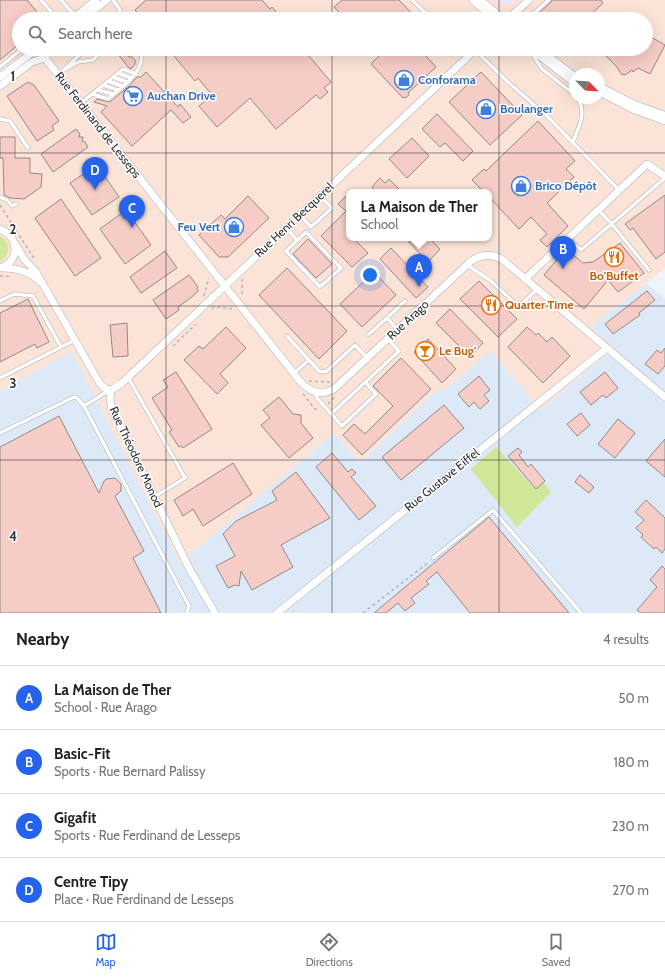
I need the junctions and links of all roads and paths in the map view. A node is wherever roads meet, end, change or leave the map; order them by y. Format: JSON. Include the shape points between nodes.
{"nodes":[{"id":1,"x":41,"y":0,"type":"edge"},
{"id":2,"x":61,"y":0,"type":"edge"},
{"id":3,"x":96,"y":0,"type":"edge"},
{"id":4,"x":107,"y":0,"type":"edge"},
{"id":5,"x":113,"y":0,"type":"edge"},
{"id":6,"x":412,"y":0,"type":"edge"},
{"id":7,"x":476,"y":0,"type":"edge"},
{"id":8,"x":488,"y":0,"type":"edge"},
{"id":9,"x":528,"y":0,"type":"edge"},
{"id":10,"x":549,"y":0,"type":"edge"},
{"id":11,"x":51,"y":12,"type":"edge"},
{"id":12,"x":70,"y":12,"type":"edge"},
{"id":13,"x":82,"y":12,"type":"edge"},
{"id":14,"x":94,"y":12,"type":"edge"},
{"id":15,"x":120,"y":12,"type":"edge"},
{"id":16,"x":425,"y":12,"type":"edge"},
{"id":17,"x":496,"y":12,"type":"edge"},
{"id":18,"x":500,"y":12,"type":"edge"},
{"id":19,"x":515,"y":12,"type":"edge"},
{"id":20,"x":535,"y":12,"type":"edge"},
{"id":21,"x":13,"y":56,"type":"edge"},
{"id":22,"x":26,"y":56,"type":"edge"},
{"id":23,"x":40,"y":56,"type":"edge"},
{"id":24,"x":47,"y":56,"type":"edge"},
{"id":25,"x":77,"y":56,"type":"edge"},
{"id":26,"x":97,"y":56,"type":"edge"},
{"id":27,"x":142,"y":56,"type":"edge"},
{"id":28,"x":470,"y":56,"type":"edge"},
{"id":29,"x":478,"y":56,"type":"edge"},
{"id":30,"x":534,"y":56,"type":"edge"},
{"id":31,"x":544,"y":56,"type":"edge"},
{"id":32,"x":555,"y":56,"type":"edge"},
{"id":33,"x":0,"y":67,"type":"edge"},
{"id":34,"x":570,"y":68,"type":"edge"},
{"id":35,"x":66,"y":69,"type":"junction"},
{"id":36,"x":118,"y":73,"type":"junction"},
{"id":37,"x":136,"y":74,"type":"junction"},
{"id":38,"x":58,"y":75,"type":"junction"},
{"id":39,"x":569,"y":75,"type":"edge"},
{"id":40,"x":0,"y":77,"type":"edge"},
{"id":41,"x":113,"y":77,"type":"junction"},
{"id":42,"x":131,"y":78,"type":"junction"},
{"id":43,"x":108,"y":81,"type":"junction"},
{"id":44,"x":127,"y":82,"type":"junction"},
{"id":45,"x":103,"y":85,"type":"junction"},
{"id":46,"x":0,"y":86,"type":"edge"},
{"id":47,"x":122,"y":86,"type":"junction"},
{"id":48,"x":98,"y":90,"type":"junction"},
{"id":49,"x":118,"y":90,"type":"junction"},
{"id":50,"x":569,"y":90,"type":"edge"},
{"id":51,"x":605,"y":92,"type":"edge"},
{"id":52,"x":92,"y":94,"type":"junction"},
{"id":53,"x":113,"y":94,"type":"junction"},
{"id":54,"x":605,"y":99,"type":"edge"},
{"id":55,"x":81,"y":103,"type":"junction"},
{"id":56,"x":581,"y":104,"type":"edge"},
{"id":57,"x":665,"y":118,"type":"edge"},
{"id":58,"x":0,"y":119,"type":"edge"},
{"id":59,"x":665,"y":124,"type":"edge"},
{"id":60,"x":573,"y":142,"type":"junction"},
{"id":61,"x":28,"y":148,"type":"dead end"},
{"id":62,"x":665,"y":177,"type":"edge"},
{"id":63,"x":619,"y":190,"type":"junction"},
{"id":64,"x":320,"y":196,"type":"junction"},
{"id":65,"x":0,"y":197,"type":"edge"},
{"id":66,"x":16,"y":204,"type":"dead end"},
{"id":67,"x":0,"y":205,"type":"edge"},
{"id":68,"x":598,"y":210,"type":"junction"},
{"id":69,"x":300,"y":215,"type":"junction"},
{"id":70,"x":612,"y":224,"type":"junction"},
{"id":71,"x":0,"y":225,"type":"edge"},
{"id":72,"x":286,"y":228,"type":"junction"},
{"id":73,"x":3,"y":231,"type":"edge"},
{"id":74,"x":568,"y":238,"type":"junction"},
{"id":75,"x":297,"y":240,"type":"junction"},
{"id":76,"x":15,"y":244,"type":"junction"},
{"id":77,"x":34,"y":263,"type":"dead end"},
{"id":78,"x":467,"y":265,"type":"junction"},
{"id":79,"x":0,"y":268,"type":"edge"},
{"id":80,"x":649,"y":270,"type":"dead end"},
{"id":81,"x":525,"y":278,"type":"junction"},
{"id":82,"x":43,"y":286,"type":"junction"},
{"id":83,"x":225,"y":286,"type":"junction"},
{"id":84,"x":537,"y":289,"type":"junction"},
{"id":85,"x":405,"y":301,"type":"dead end"},
{"id":86,"x":0,"y":302,"type":"edge"},
{"id":87,"x":212,"y":309,"type":"dead end"},
{"id":88,"x":237,"y":310,"type":"dead end"},
{"id":89,"x":387,"y":318,"type":"junction"},
{"id":90,"x":196,"y":324,"type":"dead end"},
{"id":91,"x":398,"y":330,"type":"junction"},
{"id":92,"x":368,"y":335,"type":"dead end"},
{"id":93,"x":287,"y":336,"type":"dead end"},
{"id":94,"x":388,"y":339,"type":"junction"},
{"id":95,"x":74,"y":340,"type":"junction"},
{"id":96,"x":61,"y":347,"type":"junction"},
{"id":97,"x":170,"y":348,"type":"dead end"},
{"id":98,"x":607,"y":348,"type":"junction"},
{"id":99,"x":368,"y":359,"type":"junction"},
{"id":100,"x":309,"y":360,"type":"junction"},
{"id":101,"x":294,"y":373,"type":"junction"},
{"id":102,"x":128,"y":377,"type":"junction"},
{"id":103,"x":0,"y":378,"type":"edge"},
{"id":104,"x":308,"y":381,"type":"dead end"},
{"id":105,"x":334,"y":382,"type":"dead end"},
{"id":106,"x":365,"y":382,"type":"junction"},
{"id":107,"x":111,"y":390,"type":"junction"},
{"id":108,"x":315,"y":392,"type":"junction"},
{"id":109,"x":665,"y":397,"type":"edge"},
{"id":110,"x":84,"y":406,"type":"junction"},
{"id":111,"x":331,"y":414,"type":"junction"},
{"id":112,"x":0,"y":433,"type":"edge"},
{"id":113,"x":154,"y":496,"type":"junction"},
{"id":114,"x":433,"y":558,"type":"joint"},
{"id":115,"x":187,"y":613,"type":"edge"},
{"id":116,"x":215,"y":613,"type":"edge"},
{"id":117,"x":277,"y":613,"type":"edge"},
{"id":118,"x":363,"y":613,"type":"edge"},
{"id":119,"x":581,"y":613,"type":"edge"}],
"edges":[{"from":1,"to":11,"type":"lane"},
{"from":2,"to":12,"type":"lane"},
{"from":3,"to":13,"type":"street"},
{"from":4,"to":14,"type":"street"},
{"from":5,"to":15,"type":"lane"},
{"from":6,"to":16,"type":"lane"},
{"from":7,"to":17,"type":"main road"},
{"from":8,"to":18,"type":"main road"},
{"from":9,"to":19,"type":"street"},
{"from":10,"to":20,"type":"lane"},
{"from":21,"to":33,"type":"lane"},
{"from":22,"to":40,"type":"street"},
{"from":23,"to":46,"type":"street"},
{"from":24,"to":38,"type":"street","name":"Rue Ferdinand de Lesseps"},
{"from":25,"to":35,"type":"lane"},
{"from":26,"to":35,"type":"lane","via":[[93,60],[78,62]]},
{"from":27,"to":37,"type":"lane"},
{"from":28,"to":64,"type":"street","name":"Rue Henri Becquerel"},
{"from":29,"to":60,"type":"lane"},
{"from":30,"to":50,"type":"lane","via":[[542,68]]},
{"from":31,"to":39,"type":"main road"},
{"from":32,"to":34,"type":"main road"},
{"from":35,"to":38,"type":"lane"},
{"from":36,"to":37,"type":"lane","via":[[123,69]]},
{"from":36,"to":41,"type":"lane"},
{"from":36,"to":42,"type":"lane"},
{"from":37,"to":42,"type":"lane"},
{"from":38,"to":55,"type":"street","name":"Rue Ferdinand de Lesseps"},
{"from":41,"to":43,"type":"lane"},
{"from":41,"to":44,"type":"lane"},
{"from":42,"to":44,"type":"lane"},
{"from":43,"to":45,"type":"lane"},
{"from":43,"to":47,"type":"lane"},
{"from":44,"to":47,"type":"lane"},
{"from":45,"to":48,"type":"lane"},
{"from":45,"to":49,"type":"lane"},
{"from":47,"to":49,"type":"lane"},
{"from":48,"to":52,"type":"lane"},
{"from":48,"to":53,"type":"lane"},
{"from":49,"to":53,"type":"lane"},
{"from":51,"to":57,"type":"main road","via":[[634,107]]},
{"from":52,"to":53,"type":"lane","via":[[108,100]]},
{"from":52,"to":55,"type":"lane"},
{"from":54,"to":59,"type":"main road","via":[[628,111]]},
{"from":55,"to":83,"type":"street","name":"Rue Ferdinand de Lesseps"},
{"from":56,"to":60,"type":"lane","via":[[582,113]]},
{"from":58,"to":61,"type":"lane","via":[[10,121]]},
{"from":60,"to":63,"type":"lane"},
{"from":62,"to":63,"type":"street","via":[[648,164]]},
{"from":62,"to":70,"type":"lane"},
{"from":63,"to":68,"type":"street"},
{"from":64,"to":69,"type":"street","name":"Rue Henri Becquerel"},
{"from":64,"to":69,"type":"lane","via":[[332,208],[311,227]]},
{"from":65,"to":66,"type":"lane","via":[[12,206]]},
{"from":67,"to":77,"type":"path","via":[[36,259]]},
{"from":68,"to":70,"type":"lane"},
{"from":68,"to":74,"type":"street"},
{"from":69,"to":72,"type":"street","name":"Rue Henri Becquerel"},
{"from":70,"to":74,"type":"lane","via":[[581,250]]},
{"from":70,"to":80,"type":"lane"},
{"from":71,"to":73,"type":"street"},
{"from":72,"to":75,"type":"lane"},
{"from":72,"to":83,"type":"street","name":"Rue Henri Becquerel"},
{"from":73,"to":76,"type":"street","name":"Rue Théodore Monod","via":[[12,237]]},
{"from":74,"to":81,"type":"street"},
{"from":75,"to":75,"type":"lane","via":[[306,232],[341,268],[320,287],[286,251]]},
{"from":76,"to":79,"type":"street","via":[[12,259]]},
{"from":76,"to":82,"type":"street","name":"Rue Théodore Monod"},
{"from":78,"to":81,"type":"street","name":"Rue Arago","via":[[481,256],[491,255],[503,260]]},
{"from":78,"to":84,"type":"lane","via":[[491,281],[519,307]]},
{"from":78,"to":91,"type":"street","name":"Rue Arago"},
{"from":79,"to":82,"type":"street","name":"Rue Théodore Monod","via":[[25,271]]},
{"from":81,"to":84,"type":"street","name":"Rue Arago"},
{"from":82,"to":95,"type":"street","name":"Rue Théodore Monod"},
{"from":83,"to":101,"type":"street"},
{"from":83,"to":102,"type":"street","name":"Rue Henri Becquerel"},
{"from":84,"to":98,"type":"street","name":"Rue Arago"},
{"from":85,"to":89,"type":"lane"},
{"from":86,"to":96,"type":"lane","via":[[14,294],[33,296]]},
{"from":87,"to":88,"type":"path","via":[[214,307]]},
{"from":89,"to":91,"type":"lane"},
{"from":89,"to":92,"type":"lane"},
{"from":90,"to":97,"type":"path"},
{"from":91,"to":94,"type":"street","name":"Rue Arago"},
{"from":93,"to":100,"type":"lane"},
{"from":94,"to":99,"type":"street","name":"Rue Arago"},
{"from":94,"to":106,"type":"lane","via":[[399,351]]},
{"from":95,"to":96,"type":"lane"},
{"from":95,"to":107,"type":"street","name":"Rue Théodore Monod","via":[[100,384]]},
{"from":96,"to":103,"type":"lane"},
{"from":98,"to":109,"type":"street","name":"Rue Arago"},
{"from":98,"to":117,"type":"street","name":"Rue Gustave Eiffel"},
{"from":99,"to":100,"type":"lane","via":[[355,345],[324,372],[319,371]]},
{"from":99,"to":108,"type":"street","name":"Rue Arago","via":[[334,390]]},
{"from":100,"to":101,"type":"lane"},
{"from":101,"to":108,"type":"street","via":[[304,386]]},
{"from":102,"to":107,"type":"street","name":"Rue Henri Becquerel"},
{"from":102,"to":113,"type":"lane","via":[[186,478]]},
{"from":104,"to":105,"type":"path"},
{"from":106,"to":111,"type":"lane"},
{"from":106,"to":111,"type":"lane","via":[[376,394],[354,416],[342,426]]},
{"from":107,"to":110,"type":"lane"},
{"from":107,"to":113,"type":"street","name":"Rue Théodore Monod","via":[[112,410]]},
{"from":108,"to":111,"type":"lane"},
{"from":110,"to":112,"type":"lane","via":[[74,397]]},
{"from":110,"to":115,"type":"lane","via":[[189,606]]},
{"from":113,"to":116,"type":"street","name":"Rue Théodore Monod","via":[[193,577]]},
{"from":114,"to":118,"type":"path"},
{"from":114,"to":119,"type":"lane","via":[[493,510]]}]}
